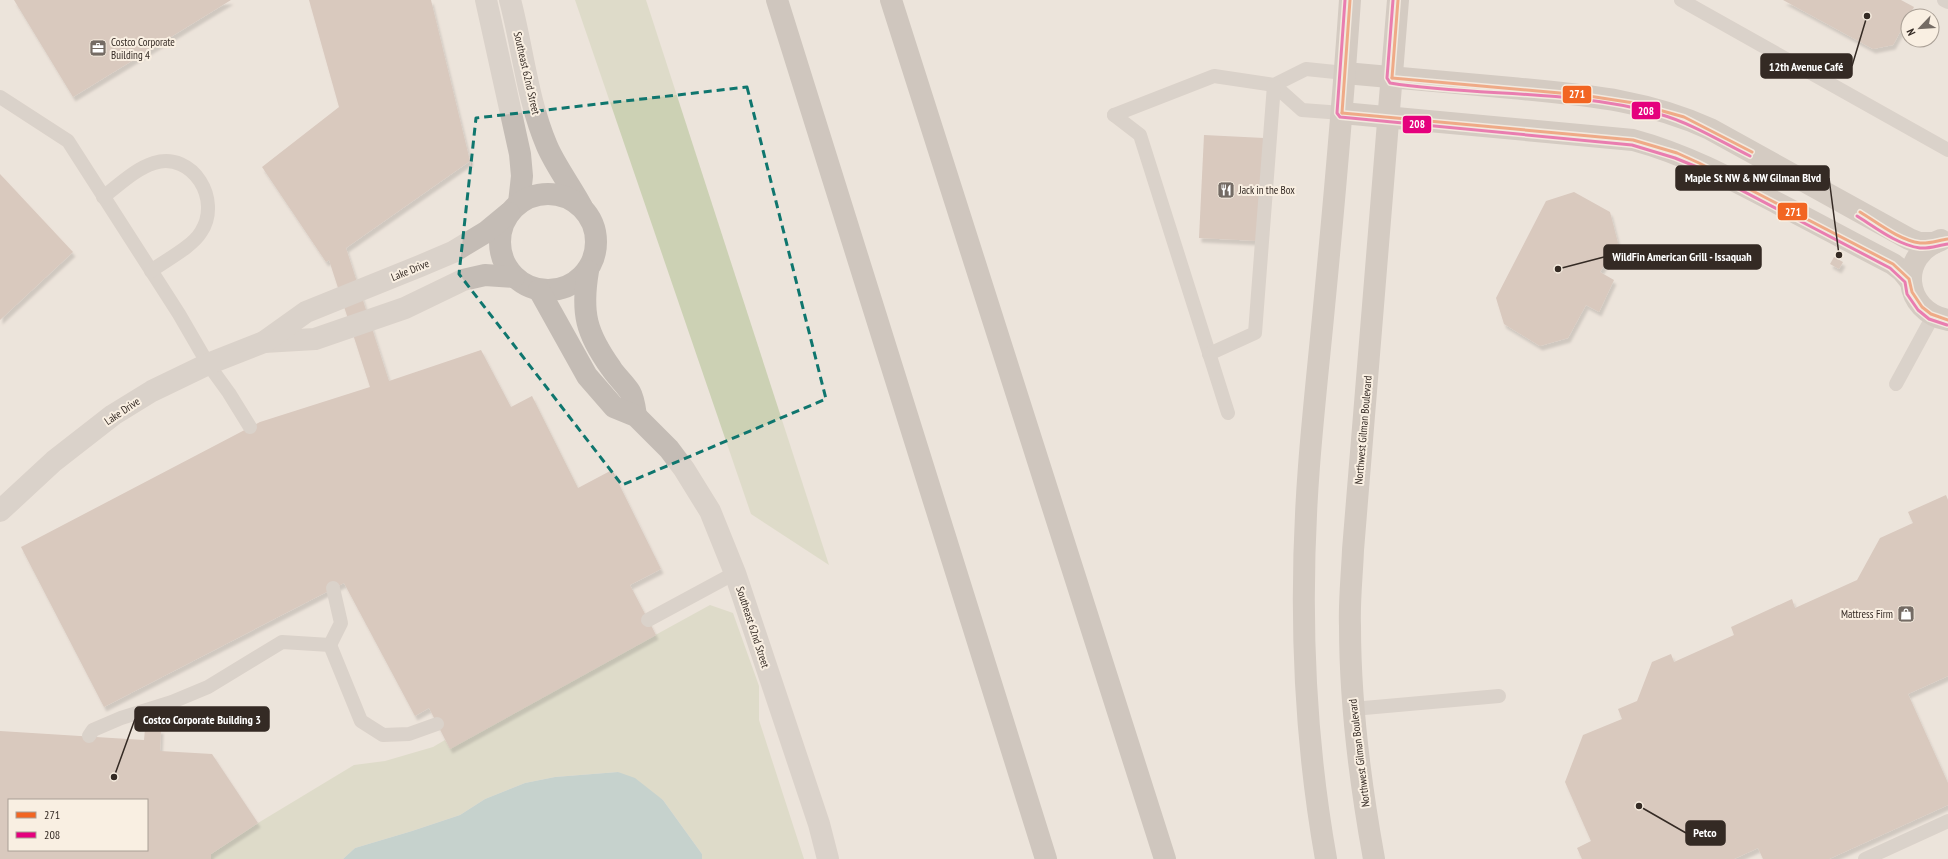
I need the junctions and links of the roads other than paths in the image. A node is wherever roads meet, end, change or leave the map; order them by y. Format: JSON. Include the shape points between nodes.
{"nodes":[{"id":1,"x":486,"y":0,"type":"edge"},
{"id":2,"x":510,"y":0,"type":"edge"},
{"id":3,"x":777,"y":0,"type":"edge"},
{"id":4,"x":891,"y":0,"type":"edge"},
{"id":5,"x":1350,"y":0,"type":"edge"},
{"id":6,"x":1398,"y":0,"type":"edge"},
{"id":7,"x":1681,"y":0,"type":"edge"},
{"id":8,"x":1944,"y":0,"type":"edge"},
{"id":9,"x":1948,"y":2,"type":"edge"},
{"id":10,"x":1345,"y":73,"type":"junction"},
{"id":11,"x":1392,"y":78,"type":"junction"},
{"id":12,"x":1274,"y":85,"type":"junction"},
{"id":13,"x":0,"y":97,"type":"edge"},
{"id":14,"x":1342,"y":113,"type":"junction"},
{"id":15,"x":1389,"y":118,"type":"junction"},
{"id":16,"x":1948,"y":150,"type":"edge"},
{"id":17,"x":103,"y":197,"type":"junction"},
{"id":18,"x":582,"y":207,"type":"junction"},
{"id":19,"x":514,"y":208,"type":"junction"},
{"id":20,"x":1941,"y":241,"type":"edge"},
{"id":21,"x":150,"y":271,"type":"junction"},
{"id":22,"x":588,"y":271,"type":"junction"},
{"id":23,"x":514,"y":277,"type":"junction"},
{"id":24,"x":1911,"y":282,"type":"junction"},
{"id":25,"x":539,"y":290,"type":"junction"},
{"id":26,"x":1941,"y":318,"type":"edge"},
{"id":27,"x":264,"y":342,"type":"junction"},
{"id":28,"x":1209,"y":354,"type":"junction"},
{"id":29,"x":208,"y":364,"type":"junction"},
{"id":30,"x":1896,"y":384,"type":"dead end"},
{"id":31,"x":1228,"y":413,"type":"dead end"},
{"id":32,"x":636,"y":416,"type":"junction"},
{"id":33,"x":250,"y":427,"type":"dead end"},
{"id":34,"x":0,"y":511,"type":"edge"},
{"id":35,"x":735,"y":573,"type":"junction"},
{"id":36,"x":333,"y":588,"type":"dead end"},
{"id":37,"x":648,"y":620,"type":"dead end"},
{"id":38,"x":330,"y":645,"type":"junction"},
{"id":39,"x":1499,"y":696,"type":"dead end"},
{"id":40,"x":1353,"y":708,"type":"junction"},
{"id":41,"x":437,"y":724,"type":"dead end"},
{"id":42,"x":89,"y":736,"type":"dead end"},
{"id":43,"x":1948,"y":821,"type":"edge"},
{"id":44,"x":828,"y":859,"type":"edge"},
{"id":45,"x":1046,"y":859,"type":"edge"},
{"id":46,"x":1165,"y":859,"type":"edge"},
{"id":47,"x":1326,"y":859,"type":"edge"},
{"id":48,"x":1374,"y":859,"type":"edge"},
{"id":49,"x":1865,"y":859,"type":"edge"}],
"edges":[{"from":1,"to":19,"type":"street","via":[[520,154],[522,176]]},
{"from":2,"to":18,"type":"street","name":"Southeast 62nd Street","via":[[527,85],[540,127],[547,147]]},
{"from":3,"to":45,"type":"highway"},
{"from":4,"to":46,"type":"highway"},
{"from":5,"to":10,"type":"street"},
{"from":6,"to":11,"type":"street","name":"Northwest Gilman Boulevard"},
{"from":7,"to":16,"type":"lane"},
{"from":8,"to":9,"type":"lane"},
{"from":10,"to":11,"type":"street"},
{"from":10,"to":12,"type":"lane","via":[[1306,69]]},
{"from":10,"to":14,"type":"street"},
{"from":11,"to":15,"type":"street","name":"Northwest Gilman Boulevard"},
{"from":11,"to":20,"type":"street","via":[[1582,95],[1614,99],[1669,112],[1710,129],[1909,239],[1919,243]]},
{"from":12,"to":14,"type":"lane","via":[[1302,110]]},
{"from":12,"to":28,"type":"lane","via":[[1255,333]]},
{"from":12,"to":28,"type":"lane","via":[[1214,76],[1114,116],[1140,135]]},
{"from":13,"to":17,"type":"lane","via":[[68,141]]},
{"from":14,"to":15,"type":"street"},
{"from":14,"to":47,"type":"street","via":[[1309,467],[1304,629],[1306,705]]},
{"from":15,"to":24,"type":"street","via":[[1633,140],[1653,145],[1677,153],[1730,178],[1893,264]]},
{"from":15,"to":40,"type":"street","name":"Northwest Gilman Boulevard","via":[[1353,550],[1350,626]]},
{"from":17,"to":21,"type":"lane"},
{"from":17,"to":21,"type":"lane","via":[[138,171],[155,163],[170,162],[184,167],[197,176],[205,188],[209,203],[208,219],[201,232],[191,243]]},
{"from":18,"to":19,"type":"street","via":[[564,196],[544,193],[531,197]]},
{"from":18,"to":22,"type":"street","via":[[591,218],[596,231],[597,245]]},
{"from":19,"to":23,"type":"street","via":[[502,226],[500,239],[501,253]]},
{"from":19,"to":27,"type":"street","name":"Lake Drive","via":[[486,232],[453,252],[306,312]]},
{"from":20,"to":24,"type":"street","via":[[1924,250],[1916,259]]},
{"from":21,"to":29,"type":"lane","via":[[180,314]]},
{"from":22,"to":25,"type":"street","via":[[566,288]]},
{"from":22,"to":32,"type":"street","via":[[584,296],[588,327],[607,363],[630,392]]},
{"from":23,"to":25,"type":"street"},
{"from":23,"to":27,"type":"street","name":"Lake Drive","via":[[485,275],[463,280],[404,308],[315,339]]},
{"from":24,"to":26,"type":"street","via":[[1915,298],[1926,312]]},
{"from":25,"to":32,"type":"street","name":"Southeast 62nd Street","via":[[587,376],[614,407]]},
{"from":26,"to":30,"type":"lane"},
{"from":27,"to":29,"type":"street","name":"Lake Drive"},
{"from":28,"to":31,"type":"lane"},
{"from":29,"to":33,"type":"lane"},
{"from":29,"to":34,"type":"street","name":"Lake Drive","via":[[152,391],[114,415],[54,461]]},
{"from":32,"to":35,"type":"street","name":"Southeast 62nd Street","via":[[669,449],[701,494],[719,529]]},
{"from":35,"to":37,"type":"lane"},
{"from":35,"to":44,"type":"street","name":"Southeast 62nd Street","via":[[819,824]]},
{"from":36,"to":38,"type":"lane","via":[[340,623]]},
{"from":38,"to":41,"type":"lane","via":[[360,721],[383,735],[409,734]]},
{"from":38,"to":42,"type":"lane","via":[[282,642],[208,687],[172,702],[121,718],[93,730]]},
{"from":39,"to":40,"type":"lane"},
{"from":40,"to":48,"type":"street","name":"Northwest Gilman Boulevard"},
{"from":43,"to":49,"type":"lane"}]}
